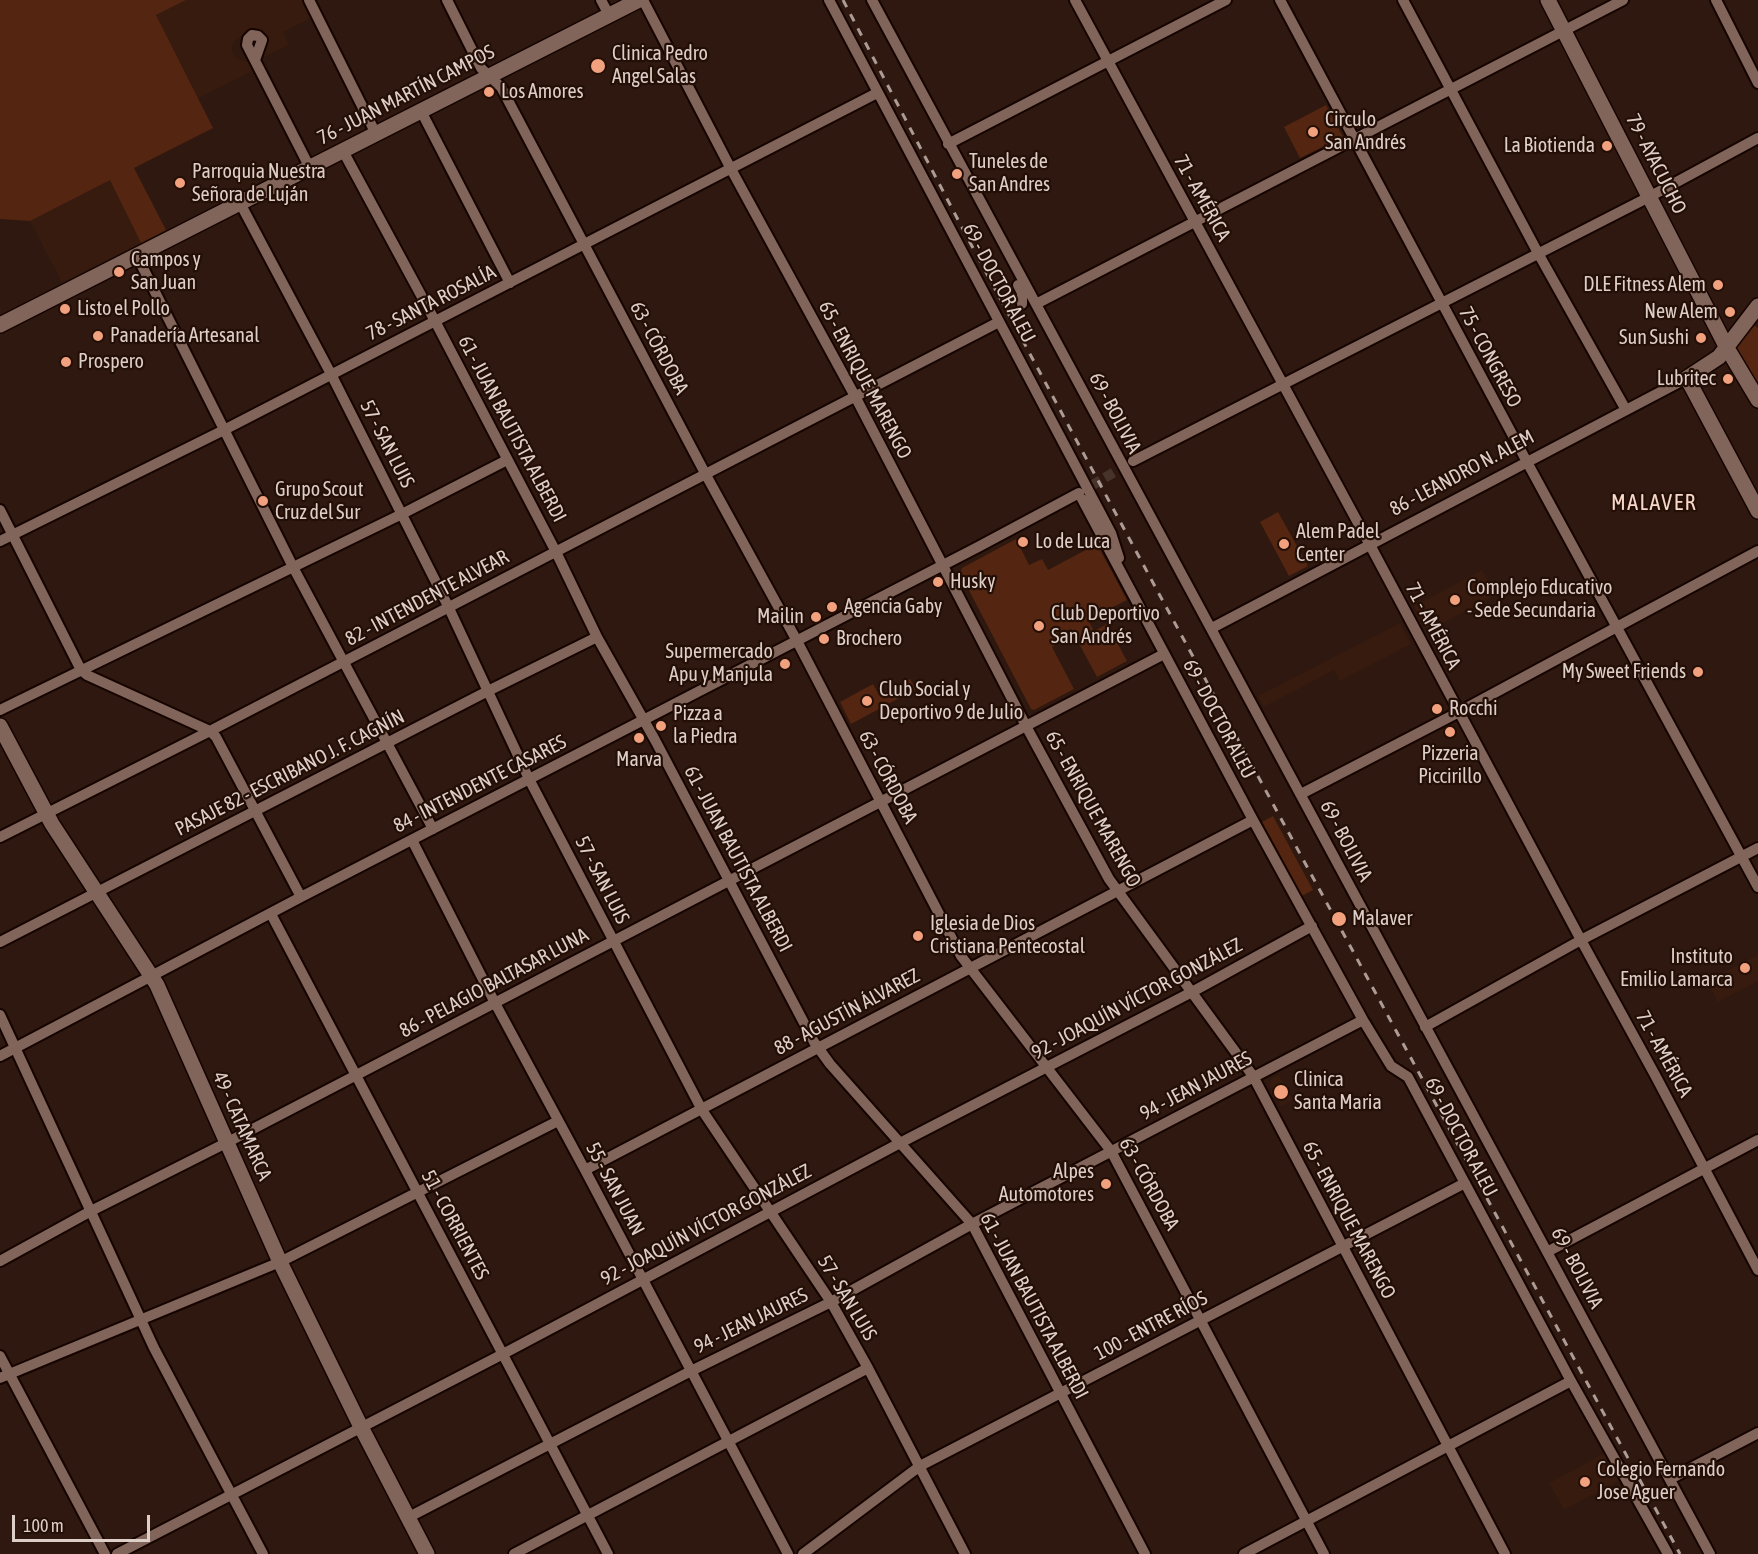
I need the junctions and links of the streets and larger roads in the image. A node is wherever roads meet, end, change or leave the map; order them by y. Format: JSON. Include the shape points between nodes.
{"nodes":[{"id":1,"x":309,"y":0,"type":"edge"},
{"id":2,"x":447,"y":0,"type":"edge"},
{"id":3,"x":601,"y":0,"type":"edge"},
{"id":4,"x":641,"y":0,"type":"edge"},
{"id":5,"x":829,"y":0,"type":"edge"},
{"id":6,"x":872,"y":0,"type":"edge"},
{"id":7,"x":1075,"y":0,"type":"edge"},
{"id":8,"x":1226,"y":0,"type":"edge"},
{"id":9,"x":1280,"y":0,"type":"edge"},
{"id":10,"x":1403,"y":0,"type":"edge"},
{"id":11,"x":1548,"y":0,"type":"edge"},
{"id":12,"x":1623,"y":0,"type":"edge"},
{"id":13,"x":1716,"y":0,"type":"edge"},
{"id":14,"x":609,"y":15,"type":"junction"},
{"id":15,"x":1564,"y":32,"type":"junction"},
{"id":16,"x":255,"y":60,"type":"dead end"},
{"id":17,"x":1107,"y":62,"type":"junction"},
{"id":18,"x":490,"y":76,"type":"junction"},
{"id":19,"x":1758,"y":83,"type":"edge"},
{"id":20,"x":1450,"y":90,"type":"junction"},
{"id":21,"x":877,"y":93,"type":"junction"},
{"id":22,"x":421,"y":111,"type":"junction"},
{"id":23,"x":376,"y":134,"type":"junction"},
{"id":24,"x":1353,"y":138,"type":"junction"},
{"id":25,"x":1758,"y":138,"type":"edge"},
{"id":26,"x":948,"y":144,"type":"junction"},
{"id":27,"x":343,"y":151,"type":"junction"},
{"id":28,"x":310,"y":168,"type":"junction"},
{"id":29,"x":731,"y":169,"type":"junction"},
{"id":30,"x":966,"y":177,"type":"junction"},
{"id":31,"x":1649,"y":197,"type":"junction"},
{"id":32,"x":240,"y":203,"type":"junction"},
{"id":33,"x":1194,"y":222,"type":"junction"},
{"id":34,"x":585,"y":244,"type":"junction"},
{"id":35,"x":1538,"y":253,"type":"junction"},
{"id":36,"x":137,"y":256,"type":"junction"},
{"id":37,"x":510,"y":283,"type":"junction"},
{"id":38,"x":1441,"y":303,"type":"junction"},
{"id":39,"x":1022,"y":304,"type":"dead end"},
{"id":40,"x":1036,"y":304,"type":"junction"},
{"id":41,"x":1756,"y":314,"type":"edge"},
{"id":42,"x":435,"y":321,"type":"junction"},
{"id":43,"x":998,"y":323,"type":"junction"},
{"id":44,"x":0,"y":325,"type":"edge"},
{"id":45,"x":1727,"y":348,"type":"junction"},
{"id":46,"x":331,"y":374,"type":"junction"},
{"id":47,"x":1687,"y":378,"type":"junction"},
{"id":48,"x":1283,"y":384,"type":"junction"},
{"id":49,"x":856,"y":398,"type":"junction"},
{"id":50,"x":1254,"y":399,"type":"junction"},
{"id":51,"x":1758,"y":400,"type":"edge"},
{"id":52,"x":1626,"y":410,"type":"junction"},
{"id":53,"x":224,"y":430,"type":"junction"},
{"id":54,"x":507,"y":460,"type":"junction"},
{"id":55,"x":1121,"y":460,"type":"junction"},
{"id":56,"x":1133,"y":461,"type":"tunnel mouth"},
{"id":57,"x":1527,"y":462,"type":"junction"},
{"id":58,"x":1127,"y":472,"type":"junction"},
{"id":59,"x":706,"y":475,"type":"junction"},
{"id":60,"x":1085,"y":492,"type":"junction"},
{"id":61,"x":0,"y":510,"type":"edge"},
{"id":62,"x":1758,"y":511,"type":"edge"},
{"id":63,"x":402,"y":514,"type":"junction"},
{"id":64,"x":13,"y":535,"type":"junction"},
{"id":65,"x":0,"y":541,"type":"edge"},
{"id":66,"x":1370,"y":545,"type":"junction"},
{"id":67,"x":1758,"y":551,"type":"edge"},
{"id":68,"x":556,"y":552,"type":"junction"},
{"id":69,"x":943,"y":565,"type":"junction"},
{"id":70,"x":293,"y":567,"type":"junction"},
{"id":71,"x":448,"y":606,"type":"junction"},
{"id":72,"x":1616,"y":627,"type":"junction"},
{"id":73,"x":1212,"y":628,"type":"junction"},
{"id":74,"x":597,"y":637,"type":"junction"},
{"id":75,"x":797,"y":641,"type":"junction"},
{"id":76,"x":1164,"y":654,"type":"junction"},
{"id":77,"x":344,"y":662,"type":"junction"},
{"id":78,"x":81,"y":670,"type":"junction"},
{"id":79,"x":488,"y":691,"type":"junction"},
{"id":80,"x":0,"y":710,"type":"edge"},
{"id":81,"x":1459,"y":712,"type":"junction"},
{"id":82,"x":644,"y":721,"type":"junction"},
{"id":83,"x":0,"y":726,"type":"edge"},
{"id":84,"x":1026,"y":726,"type":"junction"},
{"id":85,"x":210,"y":731,"type":"junction"},
{"id":86,"x":387,"y":744,"type":"junction"},
{"id":87,"x":529,"y":779,"type":"junction"},
{"id":88,"x":1301,"y":794,"type":"junction"},
{"id":89,"x":881,"y":801,"type":"junction"},
{"id":90,"x":256,"y":811,"type":"junction"},
{"id":91,"x":45,"y":813,"type":"junction"},
{"id":92,"x":1253,"y":820,"type":"junction"},
{"id":93,"x":433,"y":829,"type":"junction"},
{"id":94,"x":0,"y":837,"type":"edge"},
{"id":95,"x":412,"y":840,"type":"junction"},
{"id":96,"x":1758,"y":848,"type":"edge"},
{"id":97,"x":1741,"y":857,"type":"junction"},
{"id":98,"x":729,"y":879,"type":"junction"},
{"id":99,"x":1758,"y":887,"type":"edge"},
{"id":100,"x":1116,"y":891,"type":"junction"},
{"id":101,"x":96,"y":893,"type":"junction"},
{"id":102,"x":301,"y":897,"type":"junction"},
{"id":103,"x":271,"y":914,"type":"junction"},
{"id":104,"x":1312,"y":926,"type":"junction"},
{"id":105,"x":613,"y":940,"type":"junction"},
{"id":106,"x":1581,"y":940,"type":"junction"},
{"id":107,"x":0,"y":942,"type":"edge"},
{"id":108,"x":969,"y":969,"type":"junction"},
{"id":109,"x":151,"y":976,"type":"junction"},
{"id":110,"x":1192,"y":992,"type":"junction"},
{"id":111,"x":495,"y":1003,"type":"junction"},
{"id":112,"x":0,"y":1015,"type":"edge"},
{"id":113,"x":1363,"y":1020,"type":"junction"},
{"id":114,"x":1425,"y":1027,"type":"junction"},
{"id":115,"x":16,"y":1048,"type":"junction"},
{"id":116,"x":818,"y":1048,"type":"junction"},
{"id":117,"x":0,"y":1056,"type":"edge"},
{"id":118,"x":1047,"y":1068,"type":"junction"},
{"id":119,"x":356,"y":1075,"type":"junction"},
{"id":120,"x":1253,"y":1076,"type":"junction"},
{"id":121,"x":702,"y":1110,"type":"junction"},
{"id":122,"x":558,"y":1121,"type":"junction"},
{"id":123,"x":1758,"y":1140,"type":"edge"},
{"id":124,"x":226,"y":1143,"type":"junction"},
{"id":125,"x":900,"y":1143,"type":"junction"},
{"id":126,"x":1111,"y":1151,"type":"junction"},
{"id":127,"x":1705,"y":1168,"type":"junction"},
{"id":128,"x":585,"y":1170,"type":"junction"},
{"id":129,"x":1465,"y":1183,"type":"junction"},
{"id":130,"x":417,"y":1192,"type":"junction"},
{"id":131,"x":92,"y":1211,"type":"junction"},
{"id":132,"x":771,"y":1212,"type":"junction"},
{"id":133,"x":972,"y":1224,"type":"junction"},
{"id":134,"x":1342,"y":1246,"type":"junction"},
{"id":135,"x":1547,"y":1252,"type":"junction"},
{"id":136,"x":0,"y":1261,"type":"edge"},
{"id":137,"x":280,"y":1262,"type":"junction"},
{"id":138,"x":1758,"y":1270,"type":"edge"},
{"id":139,"x":642,"y":1280,"type":"junction"},
{"id":140,"x":831,"y":1302,"type":"junction"},
{"id":141,"x":140,"y":1319,"type":"junction"},
{"id":142,"x":1201,"y":1321,"type":"junction"},
{"id":143,"x":503,"y":1354,"type":"junction"},
{"id":144,"x":0,"y":1356,"type":"edge"},
{"id":145,"x":868,"y":1368,"type":"junction"},
{"id":146,"x":690,"y":1371,"type":"junction"},
{"id":147,"x":5,"y":1376,"type":"edge"},
{"id":148,"x":1571,"y":1381,"type":"junction"},
{"id":149,"x":1061,"y":1394,"type":"junction"},
{"id":150,"x":361,"y":1427,"type":"junction"},
{"id":151,"x":1758,"y":1433,"type":"edge"},
{"id":152,"x":729,"y":1442,"type":"junction"},
{"id":153,"x":549,"y":1444,"type":"junction"},
{"id":154,"x":1449,"y":1447,"type":"junction"},
{"id":155,"x":920,"y":1466,"type":"junction"},
{"id":156,"x":1670,"y":1479,"type":"junction"},
{"id":157,"x":231,"y":1493,"type":"junction"},
{"id":158,"x":588,"y":1516,"type":"junction"},
{"id":159,"x":409,"y":1517,"type":"junction"},
{"id":160,"x":1306,"y":1521,"type":"junction"},
{"id":161,"x":105,"y":1554,"type":"edge"},
{"id":162,"x":117,"y":1554,"type":"edge"},
{"id":163,"x":263,"y":1554,"type":"edge"},
{"id":164,"x":427,"y":1554,"type":"edge"},
{"id":165,"x":514,"y":1554,"type":"edge"},
{"id":166,"x":608,"y":1554,"type":"edge"},
{"id":167,"x":788,"y":1554,"type":"edge"},
{"id":168,"x":802,"y":1554,"type":"edge"},
{"id":169,"x":965,"y":1554,"type":"edge"},
{"id":170,"x":1145,"y":1554,"type":"edge"},
{"id":171,"x":1244,"y":1554,"type":"edge"},
{"id":172,"x":1324,"y":1554,"type":"edge"},
{"id":173,"x":1505,"y":1554,"type":"edge"},
{"id":174,"x":1668,"y":1554,"type":"edge"},
{"id":175,"x":1710,"y":1554,"type":"edge"}],
"edges":[{"from":1,"to":23,"type":"street"},
{"from":2,"to":18,"type":"street","name":"63 - CÓRDOBA","via":[[481,68]]},
{"from":3,"to":14,"type":"street"},
{"from":4,"to":14,"type":"street","name":"76 - JUAN MARTÍN CAMPOS"},
{"from":4,"to":29,"type":"street","name":"65 - ENRIQUE MARENGO"},
{"from":5,"to":21,"type":"street","name":"69 - DOCTOR ALEU"},
{"from":6,"to":26,"type":"street","name":"69 - BOLIVIA"},
{"from":7,"to":17,"type":"street","name":"71 - AMÉRICA"},
{"from":8,"to":17,"type":"street"},
{"from":9,"to":24,"type":"street","name":"75 - CONGRESO"},
{"from":10,"to":20,"type":"street"},
{"from":11,"to":15,"type":"street","name":"79 - AYACUCHO"},
{"from":12,"to":15,"type":"street"},
{"from":13,"to":19,"type":"street"},
{"from":14,"to":18,"type":"street","name":"76 - JUAN MARTÍN CAMPOS"},
{"from":15,"to":20,"type":"street"},
{"from":15,"to":31,"type":"street","name":"79 - AYACUCHO"},
{"from":16,"to":28,"type":"street"},
{"from":17,"to":26,"type":"street"},
{"from":17,"to":33,"type":"street","name":"71 - AMÉRICA"},
{"from":18,"to":22,"type":"street","name":"76 - JUAN MARTÍN CAMPOS"},
{"from":18,"to":34,"type":"street","name":"63 - CÓRDOBA","via":[[501,87]]},
{"from":20,"to":24,"type":"street"},
{"from":20,"to":35,"type":"street"},
{"from":21,"to":29,"type":"street","name":"78 - SANTA ROSALÍA"},
{"from":21,"to":43,"type":"street","name":"69 - DOCTOR ALEU"},
{"from":22,"to":23,"type":"street","name":"76 - JUAN MARTÍN CAMPOS"},
{"from":22,"to":37,"type":"street"},
{"from":23,"to":27,"type":"street","name":"76 - JUAN MARTÍN CAMPOS"},
{"from":24,"to":33,"type":"street"},
{"from":24,"to":38,"type":"street","name":"75 - CONGRESO"},
{"from":25,"to":31,"type":"street"},
{"from":26,"to":30,"type":"street","name":"69 - BOLIVIA"},
{"from":27,"to":28,"type":"street","name":"76 - JUAN MARTÍN CAMPOS"},
{"from":27,"to":42,"type":"street","name":"61 - JUAN BAUTISTA ALBERDI"},
{"from":28,"to":32,"type":"street","name":"76 - JUAN MARTÍN CAMPOS"},
{"from":29,"to":34,"type":"street","name":"78 - SANTA ROSALÍA"},
{"from":29,"to":49,"type":"street","name":"65 - ENRIQUE MARENGO"},
{"from":30,"to":39,"type":"street","name":"69 - BOLIVIA","via":[[974,204],[1022,293]]},
{"from":30,"to":40,"type":"street","name":"69 - BOLIVIA"},
{"from":31,"to":35,"type":"street"},
{"from":31,"to":45,"type":"street","name":"79 - AYACUCHO"},
{"from":32,"to":36,"type":"street","name":"76 - JUAN MARTÍN CAMPOS"},
{"from":32,"to":46,"type":"street","name":"57 - SAN LUIS"},
{"from":33,"to":40,"type":"street"},
{"from":33,"to":48,"type":"street","name":"71 - AMÉRICA"},
{"from":34,"to":37,"type":"street","name":"78 - SANTA ROSALÍA"},
{"from":34,"to":59,"type":"street","name":"63 - CÓRDOBA"},
{"from":35,"to":38,"type":"street"},
{"from":35,"to":52,"type":"street"},
{"from":36,"to":44,"type":"street","name":"76 - JUAN MARTÍN CAMPOS"},
{"from":36,"to":53,"type":"street"},
{"from":37,"to":42,"type":"street","name":"78 - SANTA ROSALÍA"},
{"from":38,"to":48,"type":"street"},
{"from":38,"to":57,"type":"street","name":"75 - CONGRESO"},
{"from":40,"to":55,"type":"street","name":"69 - BOLIVIA"},
{"from":41,"to":45,"type":"street","name":"86 - LEANDRO N. ALEM"},
{"from":42,"to":46,"type":"street","name":"78 - SANTA ROSALÍA"},
{"from":42,"to":54,"type":"street","name":"61 - JUAN BAUTISTA ALBERDI"},
{"from":43,"to":49,"type":"street","name":"82 - INTENDENTE ALVEAR","via":[[882,391],[870,390]]},
{"from":43,"to":60,"type":"street","name":"69 - DOCTOR ALEU"},
{"from":45,"to":47,"type":"street","name":"86 - LEANDRO N. ALEM"},
{"from":45,"to":51,"type":"street","name":"79 - AYACUCHO"},
{"from":46,"to":53,"type":"street","name":"78 - SANTA ROSALÍA"},
{"from":46,"to":63,"type":"street","name":"57 - SAN LUIS"},
{"from":47,"to":52,"type":"street","name":"86 - LEANDRO N. ALEM"},
{"from":47,"to":62,"type":"street"},
{"from":48,"to":50,"type":"street"},
{"from":48,"to":66,"type":"street","name":"71 - AMÉRICA"},
{"from":49,"to":59,"type":"street","name":"82 - INTENDENTE ALVEAR"},
{"from":49,"to":69,"type":"street","name":"65 - ENRIQUE MARENGO"},
{"from":50,"to":55,"type":"street","via":[[1235,403]]},
{"from":50,"to":56,"type":"street"},
{"from":50,"to":58,"type":"street","via":[[1241,412]]},
{"from":52,"to":57,"type":"street","name":"86 - LEANDRO N. ALEM"},
{"from":53,"to":64,"type":"street","name":"78 - SANTA ROSALÍA"},
{"from":53,"to":70,"type":"street"},
{"from":54,"to":63,"type":"street"},
{"from":54,"to":68,"type":"street","name":"61 - JUAN BAUTISTA ALBERDI"},
{"from":55,"to":58,"type":"street","name":"69 - BOLIVIA"},
{"from":57,"to":66,"type":"street","name":"86 - LEANDRO N. ALEM"},
{"from":57,"to":72,"type":"street","name":"75 - CONGRESO"},
{"from":58,"to":73,"type":"street","name":"69 - BOLIVIA"},
{"from":59,"to":68,"type":"street","name":"82 - INTENDENTE ALVEAR"},
{"from":59,"to":75,"type":"street","name":"63 - CÓRDOBA"},
{"from":60,"to":69,"type":"street","name":"84 - INTENDENTE CASARES"},
{"from":60,"to":76,"type":"street","name":"69 - DOCTOR ALEU"},
{"from":61,"to":64,"type":"street"},
{"from":63,"to":70,"type":"street"},
{"from":63,"to":71,"type":"street","name":"57 - SAN LUIS"},
{"from":64,"to":65,"type":"street","name":"78 - SANTA ROSALÍA"},
{"from":64,"to":78,"type":"street"},
{"from":66,"to":73,"type":"street","name":"86 - LEANDRO N. ALEM"},
{"from":66,"to":81,"type":"street","name":"71 - AMÉRICA"},
{"from":67,"to":72,"type":"street"},
{"from":68,"to":71,"type":"street","name":"82 - INTENDENTE ALVEAR"},
{"from":68,"to":74,"type":"street","name":"61 - JUAN BAUTISTA ALBERDI"},
{"from":69,"to":75,"type":"street","name":"84 - INTENDENTE CASARES"},
{"from":69,"to":84,"type":"street","name":"65 - ENRIQUE MARENGO"},
{"from":70,"to":77,"type":"street"},
{"from":70,"to":78,"type":"street"},
{"from":71,"to":77,"type":"street","name":"82 - INTENDENTE ALVEAR"},
{"from":71,"to":79,"type":"street","name":"57 - SAN LUIS"},
{"from":72,"to":81,"type":"street"},
{"from":72,"to":97,"type":"street","name":"75 - CONGRESO"},
{"from":73,"to":88,"type":"street","name":"69 - BOLIVIA"},
{"from":74,"to":79,"type":"street","name":"PASAJE 82 - ESCRIBANO J. F. CAGNÍN"},
{"from":74,"to":82,"type":"street","name":"61 - JUAN BAUTISTA ALBERDI"},
{"from":75,"to":82,"type":"street","name":"84 - INTENDENTE CASARES"},
{"from":75,"to":89,"type":"street","name":"63 - CÓRDOBA"},
{"from":76,"to":84,"type":"street","name":"86 - PELAGIO BALTASAR LUNA"},
{"from":76,"to":92,"type":"street","name":"69 - DOCTOR ALEU"},
{"from":77,"to":85,"type":"street","name":"82 - INTENDENTE ALVEAR"},
{"from":77,"to":86,"type":"street"},
{"from":78,"to":80,"type":"street"},
{"from":78,"to":85,"type":"street"},
{"from":79,"to":86,"type":"street","name":"PASAJE 82 - ESCRIBANO J. F. CAGNÍN"},
{"from":79,"to":87,"type":"street","name":"57 - SAN LUIS"},
{"from":81,"to":88,"type":"street"},
{"from":81,"to":106,"type":"street","name":"71 - AMÉRICA"},
{"from":82,"to":87,"type":"street","name":"84 - INTENDENTE CASARES"},
{"from":82,"to":98,"type":"street","name":"61 - JUAN BAUTISTA ALBERDI"},
{"from":83,"to":91,"type":"street","name":"49 - CATAMARCA"},
{"from":84,"to":89,"type":"street","name":"86 - PELAGIO BALTASAR LUNA"},
{"from":84,"to":100,"type":"street","name":"65 - ENRIQUE MARENGO"},
{"from":85,"to":90,"type":"street"},
{"from":85,"to":91,"type":"street","name":"82 - INTENDENTE ALVEAR"},
{"from":86,"to":90,"type":"street","name":"PASAJE 82 - ESCRIBANO J. F. CAGNÍN"},
{"from":86,"to":93,"type":"street"},
{"from":87,"to":93,"type":"street","name":"84 - INTENDENTE CASARES"},
{"from":87,"to":105,"type":"street","name":"57 - SAN LUIS"},
{"from":88,"to":114,"type":"street","name":"69 - BOLIVIA"},
{"from":89,"to":98,"type":"street","name":"86 - PELAGIO BALTASAR LUNA"},
{"from":89,"to":108,"type":"street","name":"63 - CÓRDOBA"},
{"from":90,"to":101,"type":"street","name":"PASAJE 82 - ESCRIBANO J. F. CAGNÍN"},
{"from":90,"to":102,"type":"street"},
{"from":91,"to":94,"type":"street","name":"82 - INTENDENTE ALVEAR"},
{"from":91,"to":101,"type":"street","name":"49 - CATAMARCA"},
{"from":92,"to":100,"type":"street","name":"88 - AGUSTÍN ÁLVAREZ"},
{"from":92,"to":104,"type":"street","name":"69 - DOCTOR ALEU"},
{"from":93,"to":95,"type":"street","name":"84 - INTENDENTE CASARES"},
{"from":95,"to":102,"type":"street","name":"84 - INTENDENTE CASARES"},
{"from":95,"to":111,"type":"street","name":"55 - SAN JUAN"},
{"from":96,"to":97,"type":"street"},
{"from":97,"to":99,"type":"street","name":"75 - CONGRESO"},
{"from":97,"to":106,"type":"street"},
{"from":98,"to":105,"type":"street","name":"86 - PELAGIO BALTASAR LUNA"},
{"from":98,"to":116,"type":"street","name":"61 - JUAN BAUTISTA ALBERDI"},
{"from":100,"to":108,"type":"street","name":"88 - AGUSTÍN ÁLVAREZ"},
{"from":100,"to":110,"type":"street","name":"65 - ENRIQUE MARENGO"},
{"from":101,"to":107,"type":"street","name":"PASAJE 82 - ESCRIBANO J. F. CAGNÍN"},
{"from":101,"to":109,"type":"street","name":"49 - CATAMARCA"},
{"from":102,"to":103,"type":"street","name":"84 - INTENDENTE CASARES"},
{"from":103,"to":109,"type":"street","name":"84 - INTENDENTE CASARES"},
{"from":103,"to":119,"type":"street","name":"51 - CORRIENTES"},
{"from":104,"to":110,"type":"street","name":"92 - JOAQUÍN VÍCTOR GONZÁLEZ"},
{"from":104,"to":113,"type":"street","name":"69 - DOCTOR ALEU"},
{"from":105,"to":111,"type":"street","name":"86 - PELAGIO BALTASAR LUNA"},
{"from":105,"to":121,"type":"street","name":"57 - SAN LUIS"},
{"from":106,"to":114,"type":"street"},
{"from":106,"to":127,"type":"street","name":"71 - AMÉRICA"},
{"from":108,"to":116,"type":"street","name":"88 - AGUSTÍN ÁLVAREZ"},
{"from":108,"to":118,"type":"street","name":"63 - CÓRDOBA"},
{"from":109,"to":115,"type":"street","name":"84 - INTENDENTE CASARES"},
{"from":109,"to":124,"type":"street","name":"49 - CATAMARCA"},
{"from":110,"to":118,"type":"street","name":"92 - JOAQUÍN VÍCTOR GONZÁLEZ"},
{"from":110,"to":120,"type":"street","name":"65 - ENRIQUE MARENGO"},
{"from":111,"to":119,"type":"street","name":"86 - PELAGIO BALTASAR LUNA"},
{"from":111,"to":122,"type":"street","name":"55 - SAN JUAN"},
{"from":112,"to":115,"type":"street"},
{"from":113,"to":120,"type":"street","name":"94 - JEAN JAURES"},
{"from":113,"to":129,"type":"street","name":"69 - DOCTOR ALEU","via":[[1390,1066],[1408,1077]]},
{"from":114,"to":135,"type":"street","name":"69 - BOLIVIA"},
{"from":115,"to":117,"type":"street","name":"84 - INTENDENTE CASARES"},
{"from":115,"to":131,"type":"street"},
{"from":116,"to":121,"type":"street","name":"88 - AGUSTÍN ÁLVAREZ"},
{"from":116,"to":125,"type":"street","name":"61 - JUAN BAUTISTA ALBERDI"},
{"from":118,"to":125,"type":"street","name":"92 - JOAQUÍN VÍCTOR GONZÁLEZ"},
{"from":118,"to":126,"type":"street","name":"63 - CÓRDOBA"},
{"from":119,"to":124,"type":"street","name":"86 - PELAGIO BALTASAR LUNA"},
{"from":119,"to":130,"type":"street","name":"51 - CORRIENTES"},
{"from":120,"to":126,"type":"street","name":"94 - JEAN JAURES"},
{"from":120,"to":134,"type":"street","name":"65 - ENRIQUE MARENGO"},
{"from":121,"to":128,"type":"street","name":"88 - AGUSTÍN ÁLVAREZ"},
{"from":121,"to":132,"type":"street","name":"57 - SAN LUIS"},
{"from":122,"to":128,"type":"street","name":"55 - SAN JUAN"},
{"from":122,"to":130,"type":"street"},
{"from":123,"to":127,"type":"street"},
{"from":124,"to":131,"type":"street","name":"86 - PELAGIO BALTASAR LUNA"},
{"from":124,"to":137,"type":"street","name":"49 - CATAMARCA"},
{"from":125,"to":132,"type":"street","name":"92 - JOAQUÍN VÍCTOR GONZÁLEZ"},
{"from":125,"to":133,"type":"street","name":"61 - JUAN BAUTISTA ALBERDI"},
{"from":126,"to":133,"type":"street","name":"94 - JEAN JAURES"},
{"from":126,"to":142,"type":"street","name":"63 - CÓRDOBA"},
{"from":127,"to":135,"type":"street"},
{"from":127,"to":138,"type":"street","name":"71 - AMÉRICA"},
{"from":128,"to":139,"type":"street","name":"55 - SAN JUAN"},
{"from":129,"to":134,"type":"street","name":"100 - ENTRE RÍOS"},
{"from":129,"to":148,"type":"street","name":"69 - DOCTOR ALEU"},
{"from":130,"to":137,"type":"street"},
{"from":130,"to":143,"type":"street","name":"51 - CORRIENTES"},
{"from":131,"to":136,"type":"street","name":"86 - PELAGIO BALTASAR LUNA"},
{"from":131,"to":141,"type":"street"},
{"from":132,"to":139,"type":"street","name":"92 - JOAQUÍN VÍCTOR GONZÁLEZ"},
{"from":132,"to":140,"type":"street","name":"57 - SAN LUIS"},
{"from":133,"to":140,"type":"street","name":"94 - JEAN JAURES"},
{"from":133,"to":149,"type":"street","name":"61 - JUAN BAUTISTA ALBERDI"},
{"from":134,"to":142,"type":"street","name":"100 - ENTRE RÍOS"},
{"from":134,"to":154,"type":"street","name":"65 - ENRIQUE MARENGO"},
{"from":135,"to":156,"type":"street","name":"69 - BOLIVIA"},
{"from":137,"to":141,"type":"street"},
{"from":137,"to":150,"type":"street","name":"49 - CATAMARCA"},
{"from":139,"to":143,"type":"street","name":"92 - JOAQUÍN VÍCTOR GONZÁLEZ"},
{"from":139,"to":146,"type":"street","name":"55 - SAN JUAN"},
{"from":140,"to":145,"type":"street","name":"57 - SAN LUIS"},
{"from":140,"to":146,"type":"street","name":"94 - JEAN JAURES"},
{"from":141,"to":147,"type":"street"},
{"from":141,"to":157,"type":"street"},
{"from":142,"to":149,"type":"street","name":"100 - ENTRE RÍOS"},
{"from":142,"to":160,"type":"street","name":"63 - CÓRDOBA"},
{"from":143,"to":150,"type":"street","name":"92 - JOAQUÍN VÍCTOR GONZÁLEZ"},
{"from":143,"to":153,"type":"street","name":"51 - CORRIENTES"},
{"from":144,"to":147,"type":"street"},
{"from":145,"to":152,"type":"street"},
{"from":145,"to":155,"type":"street","name":"57 - SAN LUIS"},
{"from":146,"to":152,"type":"street","name":"55 - SAN JUAN"},
{"from":146,"to":153,"type":"street","name":"94 - JEAN JAURES"},
{"from":147,"to":161,"type":"street"},
{"from":148,"to":154,"type":"street"},
{"from":148,"to":174,"type":"street","name":"69 - DOCTOR ALEU"},
{"from":149,"to":155,"type":"street","name":"100 - ENTRE RÍOS"},
{"from":149,"to":170,"type":"street","name":"61 - JUAN BAUTISTA ALBERDI"},
{"from":150,"to":157,"type":"street","name":"92 - JOAQUÍN VÍCTOR GONZÁLEZ"},
{"from":150,"to":159,"type":"street","name":"49 - CATAMARCA"},
{"from":151,"to":156,"type":"street"},
{"from":152,"to":158,"type":"street"},
{"from":152,"to":167,"type":"street","name":"55 - SAN JUAN"},
{"from":153,"to":158,"type":"street","name":"51 - CORRIENTES"},
{"from":153,"to":159,"type":"street","name":"94 - JEAN JAURES"},
{"from":154,"to":160,"type":"street"},
{"from":154,"to":173,"type":"street","name":"65 - ENRIQUE MARENGO"},
{"from":155,"to":168,"type":"street","name":"100 - ENTRE RÍOS"},
{"from":155,"to":169,"type":"street","name":"57 - SAN LUIS"},
{"from":156,"to":175,"type":"street","name":"69 - BOLIVIA"},
{"from":157,"to":162,"type":"street","name":"92 - JOAQUÍN VÍCTOR GONZÁLEZ"},
{"from":157,"to":163,"type":"street"},
{"from":158,"to":165,"type":"street"},
{"from":158,"to":166,"type":"street","name":"51 - CORRIENTES"},
{"from":159,"to":164,"type":"street","name":"49 - CATAMARCA"},
{"from":160,"to":171,"type":"street"},
{"from":160,"to":172,"type":"street","name":"63 - CÓRDOBA"}]}
